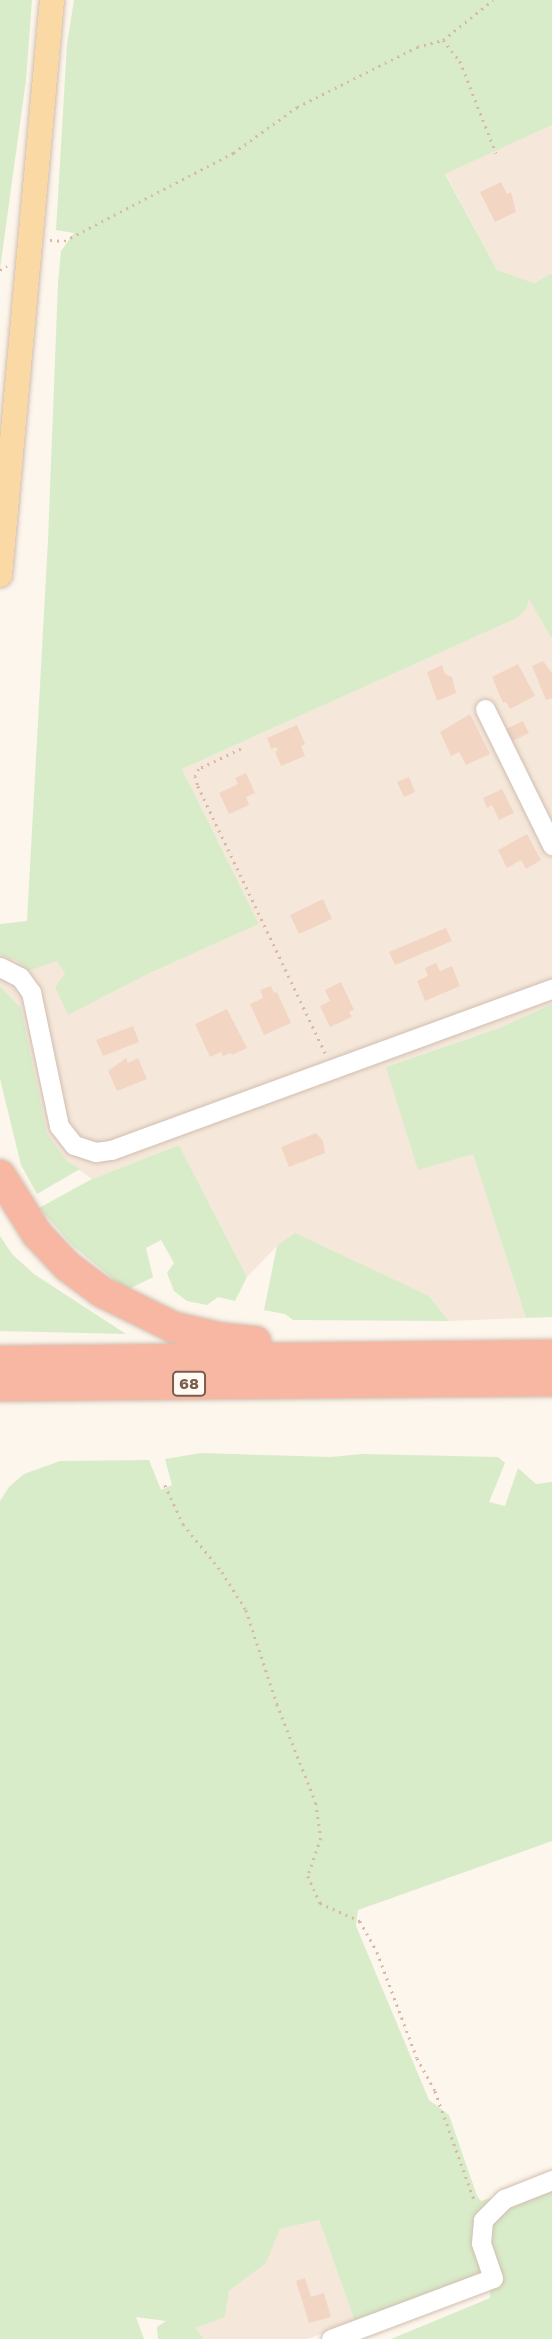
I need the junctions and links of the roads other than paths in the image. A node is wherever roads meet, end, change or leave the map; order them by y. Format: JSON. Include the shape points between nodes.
{"nodes":[{"id":1,"x":52,"y":0,"type":"edge"},
{"id":2,"x":0,"y":575,"type":"edge"},
{"id":3,"x":485,"y":709,"type":"dead end"},
{"id":4,"x":552,"y":845,"type":"edge"},
{"id":5,"x":0,"y":967,"type":"edge"},
{"id":6,"x":552,"y":989,"type":"edge"},
{"id":7,"x":0,"y":1175,"type":"edge"},
{"id":8,"x":552,"y":1355,"type":"edge"},
{"id":9,"x":377,"y":1356,"type":"junction"},
{"id":10,"x":0,"y":1361,"type":"edge"},
{"id":11,"x":552,"y":1381,"type":"edge"},
{"id":12,"x":0,"y":1386,"type":"edge"},
{"id":13,"x":552,"y":2180,"type":"edge"},
{"id":14,"x":331,"y":2339,"type":"edge"}],
"edges":[{"from":1,"to":2,"type":"main road"},
{"from":3,"to":4,"type":"street"},
{"from":5,"to":6,"type":"street","via":[[20,977],[31,992],[56,1116],[68,1140],[88,1151],[111,1150]]},
{"from":7,"to":9,"type":"highway","via":[[52,1251],[84,1280],[124,1306],[173,1327],[220,1338],[336,1342]]},
{"from":8,"to":9,"type":"highway","number":"68"},
{"from":9,"to":10,"type":"highway","number":"68"},
{"from":11,"to":12,"type":"highway","number":"68"},
{"from":13,"to":14,"type":"street","via":[[504,2199],[483,2220],[481,2243],[493,2277]]}]}
